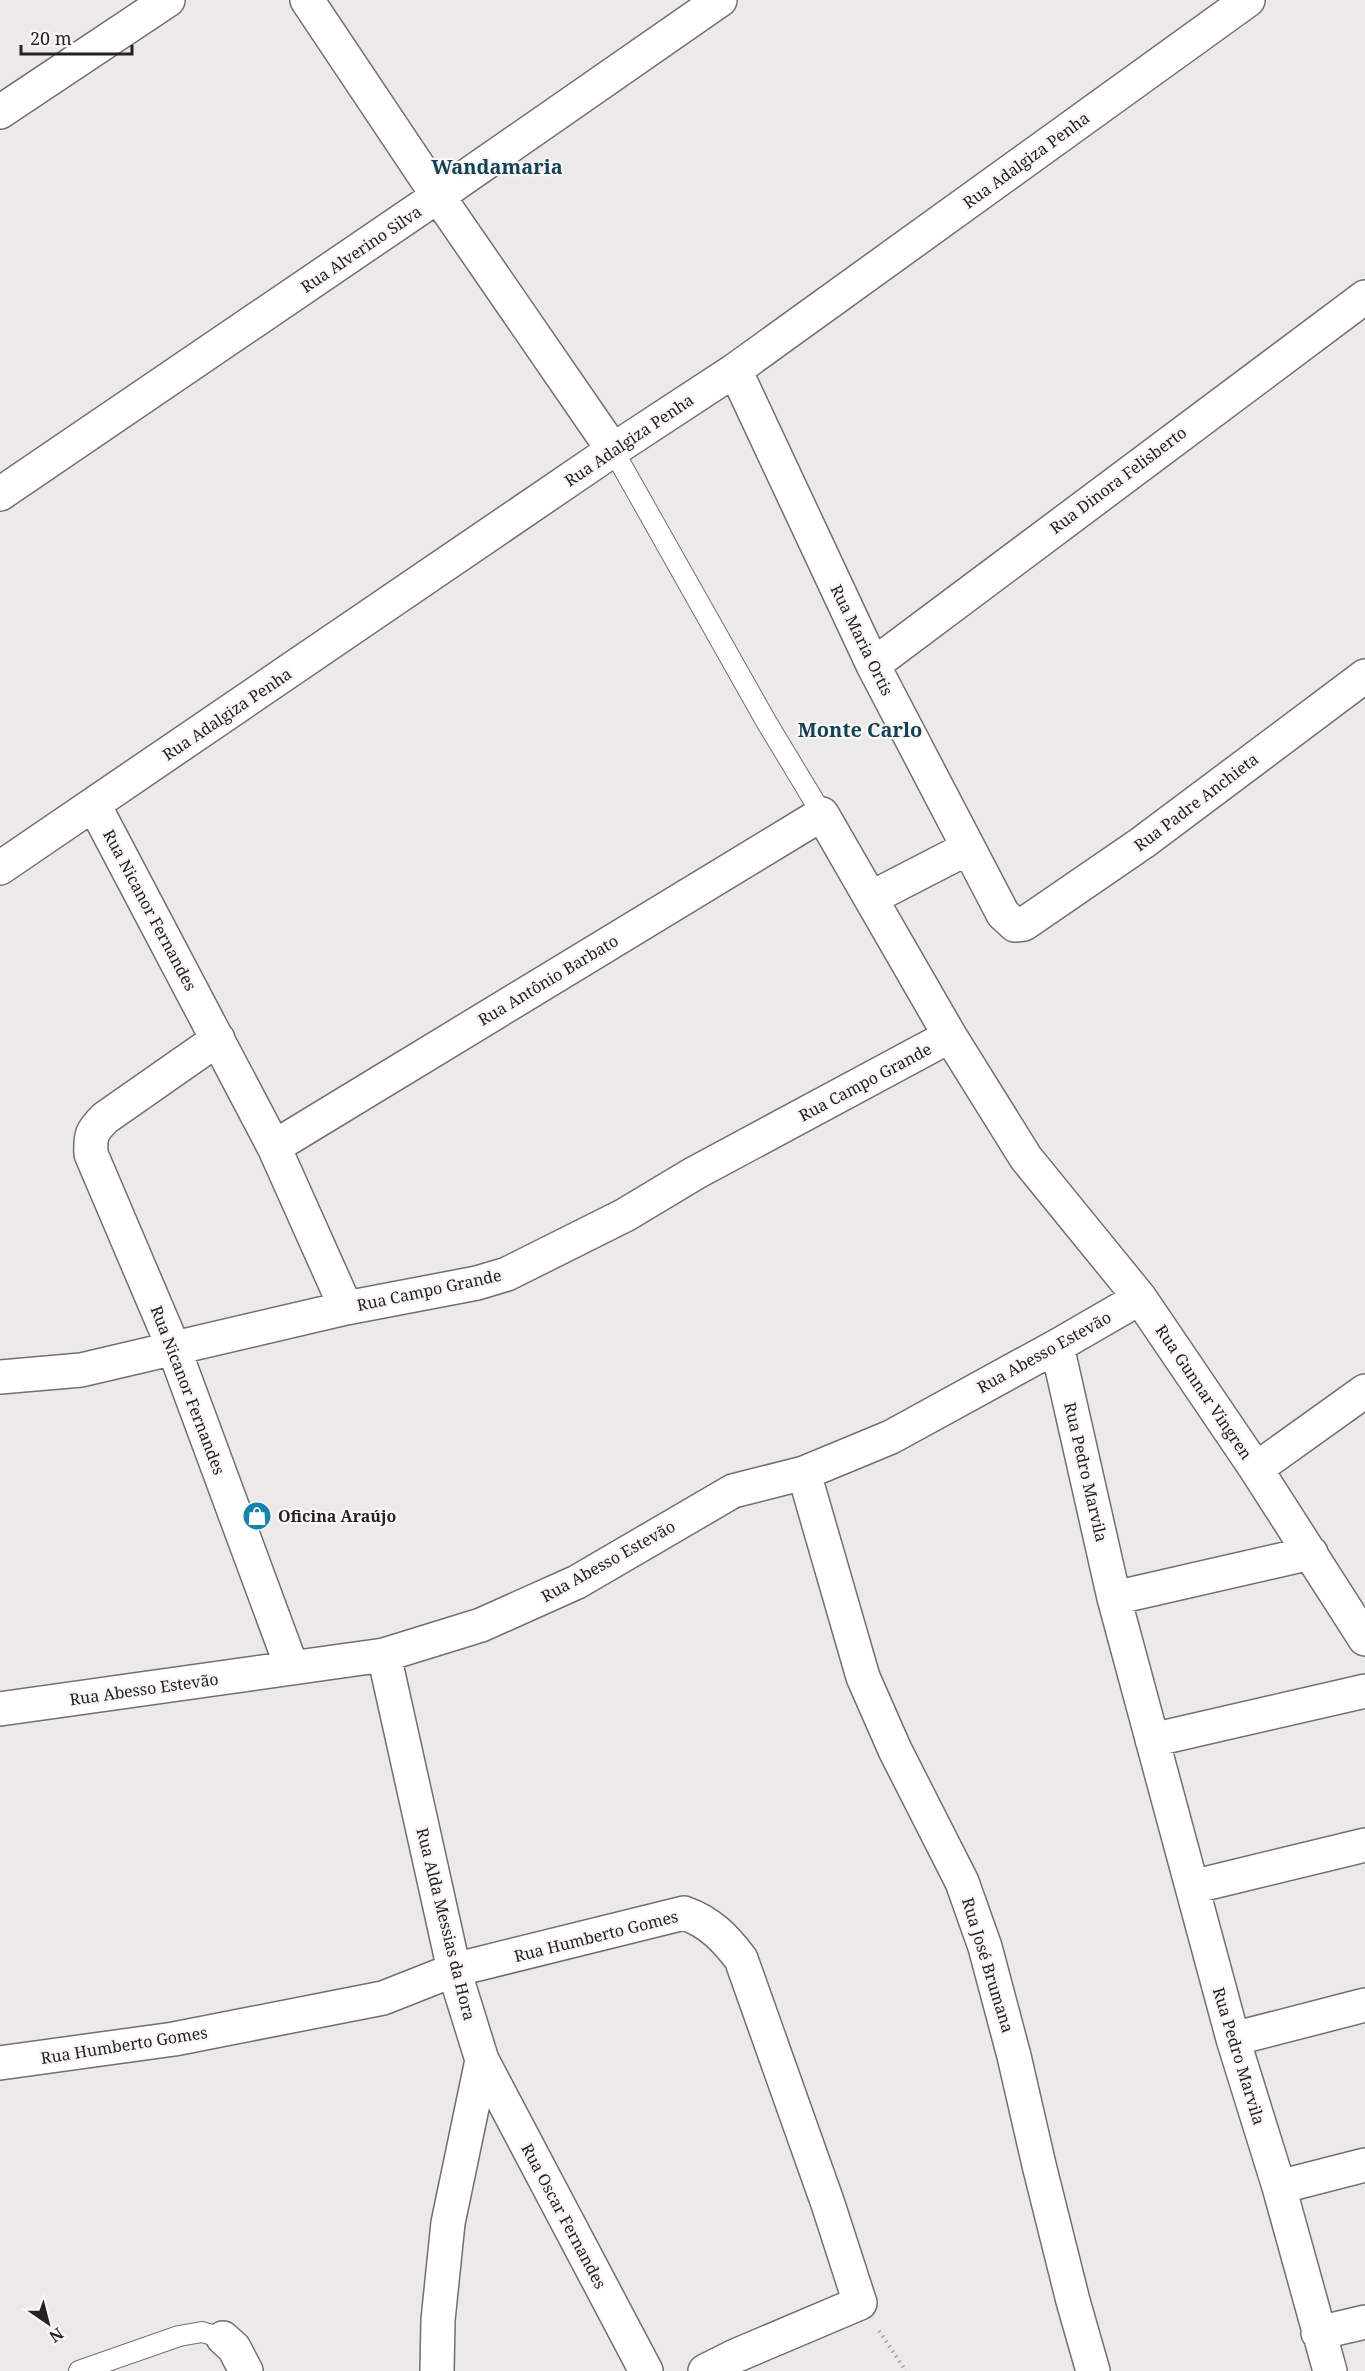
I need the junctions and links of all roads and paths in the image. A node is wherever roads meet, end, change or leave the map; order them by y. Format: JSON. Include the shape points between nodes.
{"nodes":[{"id":1,"x":168,"y":0,"type":"edge"},
{"id":2,"x":307,"y":0,"type":"edge"},
{"id":3,"x":720,"y":0,"type":"edge"},
{"id":4,"x":1248,"y":0,"type":"edge"},
{"id":5,"x":0,"y":112,"type":"edge"},
{"id":6,"x":438,"y":196,"type":"junction"},
{"id":7,"x":1365,"y":297,"type":"edge"},
{"id":8,"x":735,"y":370,"type":"junction"},
{"id":9,"x":613,"y":450,"type":"junction"},
{"id":10,"x":0,"y":494,"type":"edge"},
{"id":11,"x":873,"y":665,"type":"junction"},
{"id":12,"x":1365,"y":676,"type":"edge"},
{"id":13,"x":94,"y":805,"type":"junction"},
{"id":14,"x":822,"y":814,"type":"junction"},
{"id":15,"x":968,"y":848,"type":"junction"},
{"id":16,"x":0,"y":868,"type":"edge"},
{"id":17,"x":871,"y":898,"type":"junction"},
{"id":18,"x":1024,"y":924,"type":"joint"},
{"id":19,"x":950,"y":1036,"type":"junction"},
{"id":20,"x":218,"y":1039,"type":"junction"},
{"id":21,"x":274,"y":1147,"type":"junction"},
{"id":22,"x":1140,"y":1298,"type":"junction"},
{"id":23,"x":346,"y":1308,"type":"junction"},
{"id":24,"x":1058,"y":1346,"type":"junction"},
{"id":25,"x":174,"y":1349,"type":"junction"},
{"id":26,"x":0,"y":1377,"type":"edge"},
{"id":27,"x":1365,"y":1391,"type":"edge"},
{"id":28,"x":1256,"y":1469,"type":"junction"},
{"id":29,"x":804,"y":1473,"type":"junction"},
{"id":30,"x":1311,"y":1553,"type":"junction"},
{"id":31,"x":1113,"y":1598,"type":"junction"},
{"id":32,"x":1365,"y":1639,"type":"edge"},
{"id":33,"x":384,"y":1655,"type":"junction"},
{"id":34,"x":292,"y":1668,"type":"junction"},
{"id":35,"x":1365,"y":1691,"type":"edge"},
{"id":36,"x":0,"y":1709,"type":"edge"},
{"id":37,"x":1152,"y":1740,"type":"junction"},
{"id":38,"x":1365,"y":1845,"type":"edge"},
{"id":39,"x":1192,"y":1887,"type":"junction"},
{"id":40,"x":454,"y":1970,"type":"junction"},
{"id":41,"x":1365,"y":2005,"type":"edge"},
{"id":42,"x":1233,"y":2039,"type":"junction"},
{"id":43,"x":482,"y":2060,"type":"junction"},
{"id":44,"x":0,"y":2063,"type":"edge"},
{"id":45,"x":1365,"y":2164,"type":"edge"},
{"id":46,"x":1279,"y":2187,"type":"junction"},
{"id":47,"x":860,"y":2303,"type":"junction"},
{"id":48,"x":1365,"y":2322,"type":"edge"},
{"id":49,"x":1318,"y":2333,"type":"junction"},
{"id":50,"x":223,"y":2338,"type":"joint"},
{"id":51,"x":79,"y":2371,"type":"edge"},
{"id":52,"x":246,"y":2371,"type":"edge"},
{"id":53,"x":437,"y":2371,"type":"edge"},
{"id":54,"x":646,"y":2371,"type":"edge"},
{"id":55,"x":705,"y":2371,"type":"edge"},
{"id":56,"x":906,"y":2371,"type":"edge"},
{"id":57,"x":1093,"y":2371,"type":"edge"},
{"id":58,"x":1330,"y":2371,"type":"edge"}],
"edges":[{"from":1,"to":5,"type":"street"},
{"from":2,"to":6,"type":"street"},
{"from":3,"to":6,"type":"street","name":"Rua Alverino Silva"},
{"from":4,"to":8,"type":"street","name":"Rua Adalgiza Penha"},
{"from":6,"to":9,"type":"street"},
{"from":6,"to":10,"type":"street","name":"Rua Alverino Silva"},
{"from":7,"to":11,"type":"street","name":"Rua Dinora Felisberto"},
{"from":8,"to":9,"type":"street","name":"Rua Adalgiza Penha"},
{"from":8,"to":11,"type":"street","name":"Rua Maria Ortis"},
{"from":9,"to":13,"type":"street","name":"Rua Adalgiza Penha"},
{"from":9,"to":14,"type":"lane"},
{"from":11,"to":15,"type":"street","name":"Rua Maria Ortis"},
{"from":12,"to":18,"type":"street","name":"Rua Padre Anchieta","via":[[1142,843]]},
{"from":13,"to":16,"type":"street","name":"Rua Adalgiza Penha"},
{"from":13,"to":20,"type":"street","name":"Rua Nicanor Fernandes"},
{"from":14,"to":17,"type":"street","name":"Rua Gunnar Vingren"},
{"from":14,"to":21,"type":"street","name":"Rua Antônio Barbato"},
{"from":15,"to":17,"type":"street"},
{"from":15,"to":18,"type":"street","name":"Rua Maria Ortis","via":[[1003,914],[1015,925]]},
{"from":17,"to":19,"type":"street","name":"Rua Gunnar Vingren"},
{"from":19,"to":22,"type":"street","name":"Rua Gunnar Vingren","via":[[1026,1158]]},
{"from":19,"to":23,"type":"street","name":"Rua Campo Grande","via":[[625,1215],[507,1274]]},
{"from":20,"to":21,"type":"street","name":"Rua Nicanor Fernandes"},
{"from":20,"to":25,"type":"street","name":"Rua Nicanor Fernandes","via":[[105,1118],[90,1138],[91,1154]]},
{"from":21,"to":23,"type":"street","name":"Rua Nicanor Fernandes"},
{"from":22,"to":24,"type":"street","name":"Rua Abesso Estevão"},
{"from":22,"to":28,"type":"street","name":"Rua Gunnar Vingren"},
{"from":23,"to":25,"type":"street","name":"Rua Campo Grande"},
{"from":24,"to":29,"type":"street","name":"Rua Abesso Estevão","via":[[891,1437]]},
{"from":24,"to":31,"type":"street","name":"Rua Pedro Marvila"},
{"from":25,"to":26,"type":"street","name":"Rua Campo Grande","via":[[81,1370]]},
{"from":25,"to":34,"type":"street","name":"Rua Nicanor Fernandes"},
{"from":27,"to":28,"type":"street"},
{"from":28,"to":30,"type":"street","name":"Rua Gunnar Vingren"},
{"from":29,"to":33,"type":"street","name":"Rua Abesso Estevão","via":[[734,1491],[577,1582],[515,1611]]},
{"from":29,"to":57,"type":"street","name":"Rua José Brumana","via":[[863,1677],[962,1882],[985,1947]]},
{"from":30,"to":31,"type":"street"},
{"from":30,"to":32,"type":"street","name":"Rua Gunnar Vingren"},
{"from":31,"to":37,"type":"street","name":"Rua Pedro Marvila"},
{"from":33,"to":34,"type":"street","name":"Rua Abesso Estevão"},
{"from":33,"to":40,"type":"street","name":"Rua Alda Messias da Hora"},
{"from":34,"to":36,"type":"street","name":"Rua Abesso Estevão"},
{"from":35,"to":37,"type":"street"},
{"from":37,"to":39,"type":"street","name":"Rua Pedro Marvila"},
{"from":38,"to":39,"type":"street"},
{"from":39,"to":42,"type":"street","name":"Rua Pedro Marvila"},
{"from":40,"to":43,"type":"street","name":"Rua Alda Messias da Hora"},
{"from":40,"to":44,"type":"street","name":"Rua Humberto Gomes","via":[[383,1998],[174,2039]]},
{"from":40,"to":47,"type":"street","name":"Rua Humberto Gomes","via":[[684,1913],[716,1930],[741,1959]]},
{"from":41,"to":42,"type":"street"},
{"from":42,"to":46,"type":"street","name":"Rua Pedro Marvila"},
{"from":43,"to":53,"type":"street","name":"Rua Alda Messias da Hora","via":[[448,2223]]},
{"from":43,"to":54,"type":"street","name":"Rua Oscar Fernandes"},
{"from":45,"to":46,"type":"street"},
{"from":46,"to":49,"type":"street","name":"Rua Pedro Marvila"},
{"from":47,"to":55,"type":"street"},
{"from":47,"to":56,"type":"path"},
{"from":48,"to":49,"type":"street"},
{"from":49,"to":58,"type":"street","name":"Rua Pedro Marvila"},
{"from":50,"to":51,"type":"lane","via":[[202,2332],[179,2336]]},
{"from":50,"to":52,"type":"street","via":[[234,2348]]}]}
